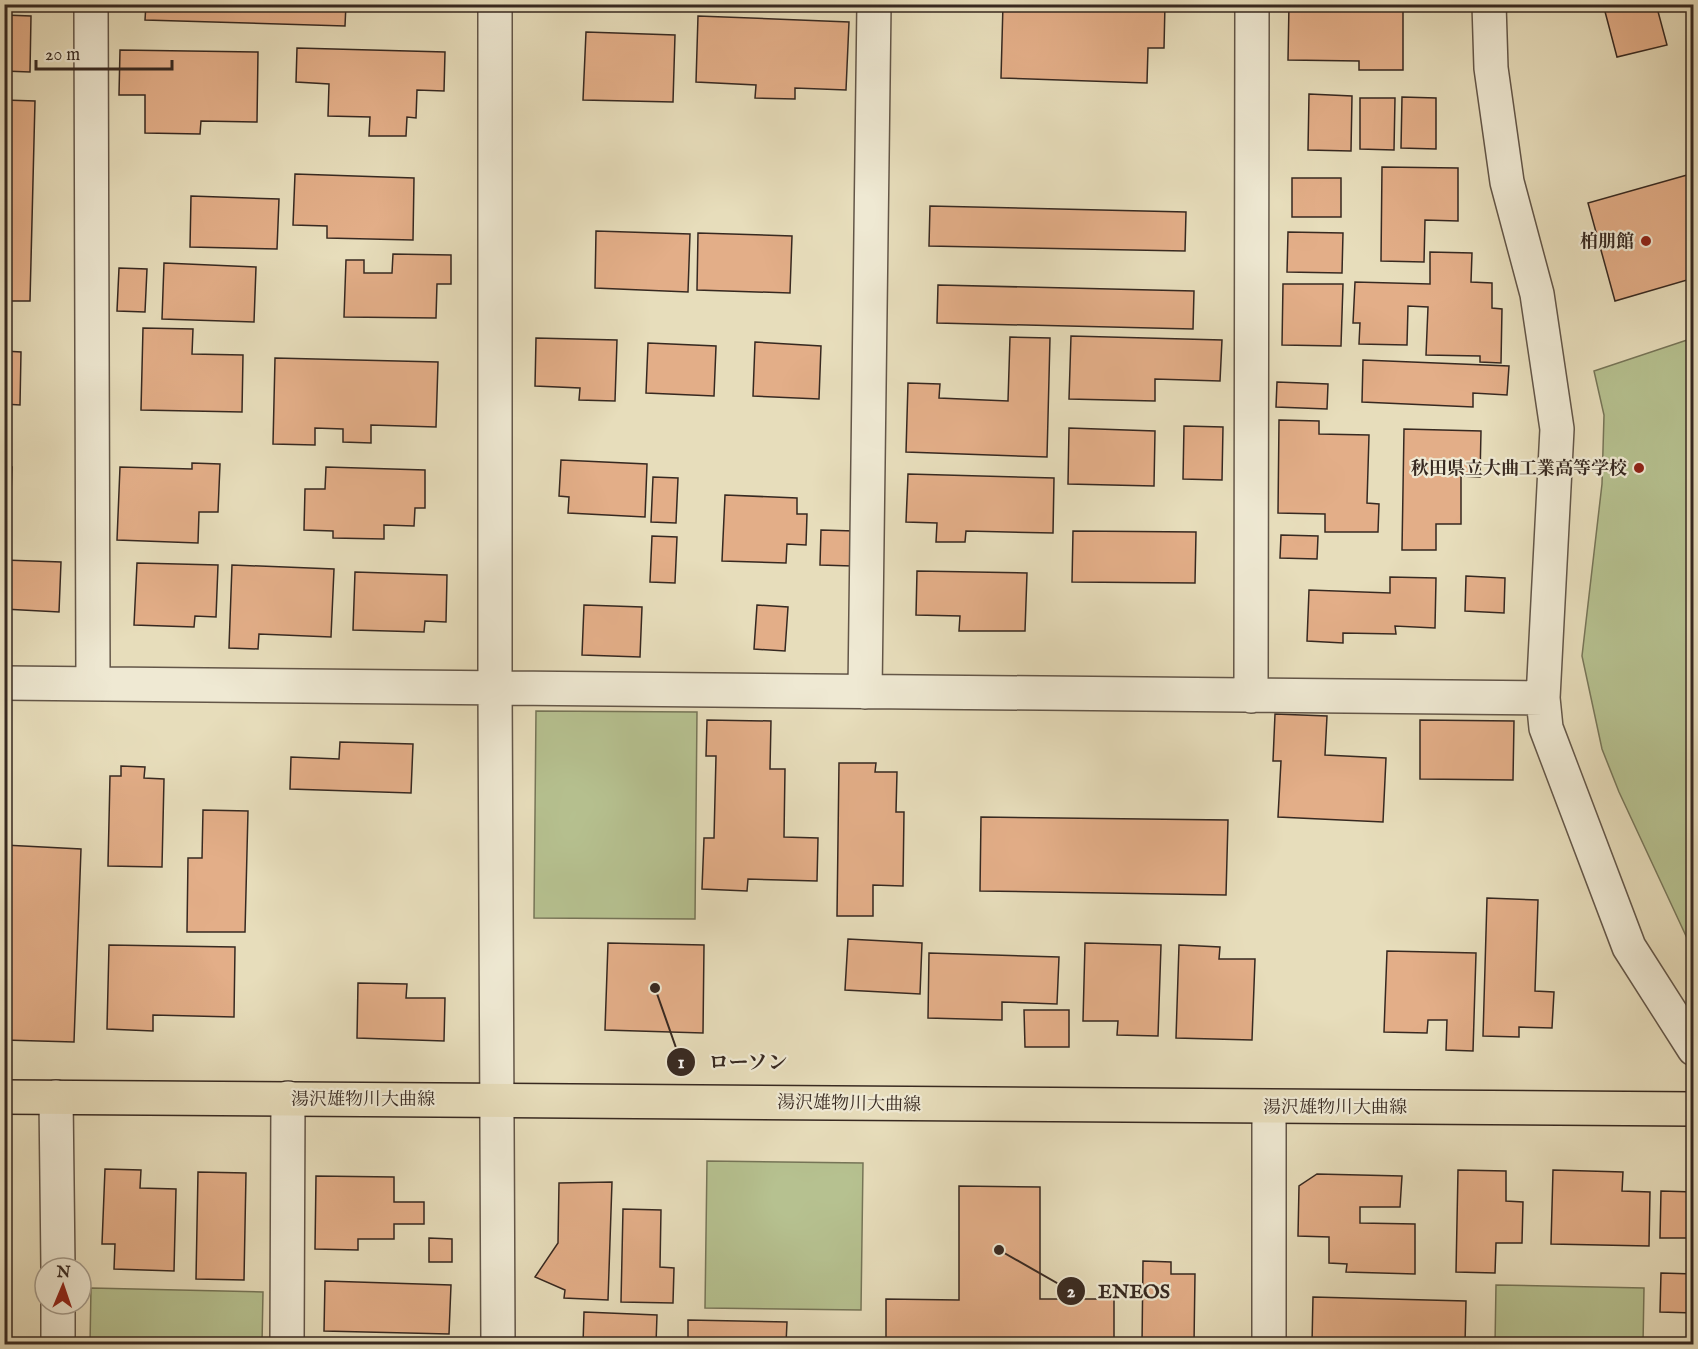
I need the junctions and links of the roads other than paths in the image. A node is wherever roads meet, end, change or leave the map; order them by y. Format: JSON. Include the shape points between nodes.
{"nodes":[{"id":1,"x":92,"y":4,"type":"edge"},
{"id":2,"x":495,"y":4,"type":"edge"},
{"id":3,"x":874,"y":4,"type":"edge"},
{"id":4,"x":1252,"y":4,"type":"edge"},
{"id":5,"x":1489,"y":4,"type":"edge"},
{"id":6,"x":4,"y":683,"type":"edge"},
{"id":7,"x":93,"y":684,"type":"junction"},
{"id":8,"x":495,"y":687,"type":"junction"},
{"id":9,"x":865,"y":692,"type":"junction"},
{"id":10,"x":1251,"y":696,"type":"junction"},
{"id":11,"x":1543,"y":698,"type":"junction"},
{"id":12,"x":1694,"y":1049,"type":"edge"},
{"id":13,"x":4,"y":1097,"type":"edge"},
{"id":14,"x":56,"y":1097,"type":"junction"},
{"id":15,"x":288,"y":1098,"type":"junction"},
{"id":16,"x":497,"y":1099,"type":"junction"},
{"id":17,"x":1269,"y":1107,"type":"junction"},
{"id":18,"x":1694,"y":1109,"type":"edge"},
{"id":19,"x":58,"y":1256,"type":"edge"},
{"id":20,"x":58,"y":1316,"type":"edge"},
{"id":21,"x":58,"y":1344,"type":"edge"},
{"id":22,"x":287,"y":1344,"type":"edge"},
{"id":23,"x":498,"y":1344,"type":"edge"},
{"id":24,"x":1269,"y":1344,"type":"edge"}],
"edges":[{"from":1,"to":7,"type":"street"},
{"from":2,"to":8,"type":"street"},
{"from":3,"to":9,"type":"street"},
{"from":4,"to":10,"type":"street"},
{"from":5,"to":11,"type":"street","via":[[1491,68],[1507,182],[1538,294],[1557,429]]},
{"from":6,"to":7,"type":"street"},
{"from":7,"to":8,"type":"street"},
{"from":8,"to":9,"type":"street"},
{"from":8,"to":16,"type":"street"},
{"from":9,"to":10,"type":"street"},
{"from":10,"to":11,"type":"street"},
{"from":11,"to":12,"type":"street","via":[[1546,728],[1629,947]]},
{"from":13,"to":14,"type":"main road","name":"湯沢雄物川大曲線"},
{"from":14,"to":15,"type":"main road","name":"湯沢雄物川大曲線"},
{"from":14,"to":19,"type":"street"},
{"from":15,"to":16,"type":"main road","name":"湯沢雄物川大曲線"},
{"from":15,"to":22,"type":"street"},
{"from":16,"to":17,"type":"main road","name":"湯沢雄物川大曲線"},
{"from":16,"to":23,"type":"street"},
{"from":17,"to":18,"type":"main road","name":"湯沢雄物川大曲線"},
{"from":17,"to":24,"type":"street"},
{"from":20,"to":21,"type":"street"}]}
